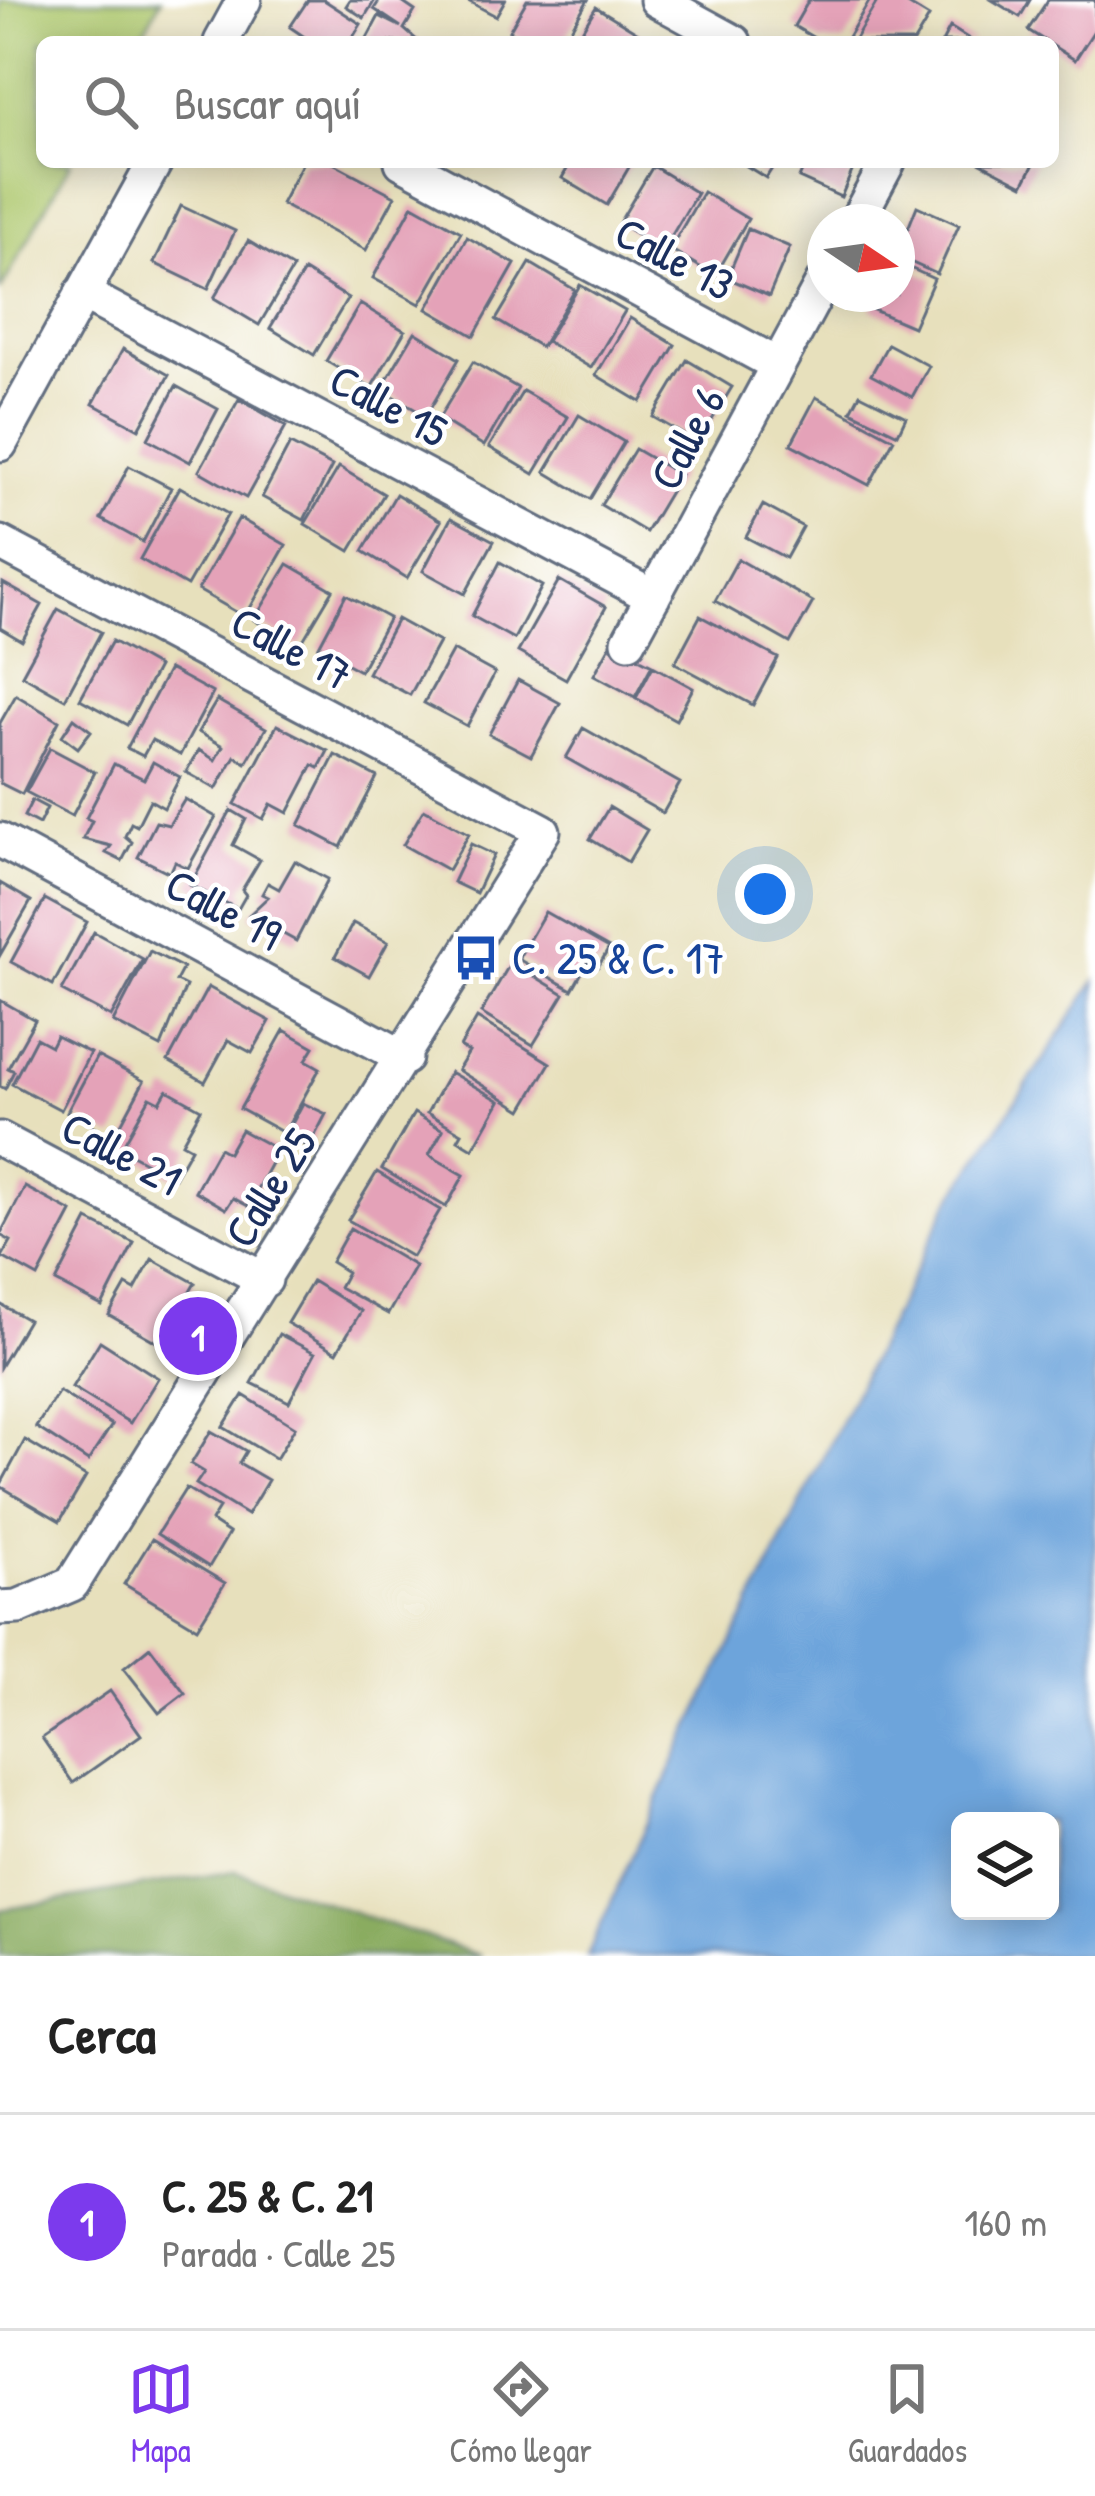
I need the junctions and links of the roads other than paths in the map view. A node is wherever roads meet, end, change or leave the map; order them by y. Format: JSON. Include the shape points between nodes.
{"nodes":[{"id":1,"x":244,"y":0,"type":"edge"},
{"id":2,"x":657,"y":0,"type":"edge"},
{"id":3,"x":224,"y":36,"type":"edge"},
{"id":4,"x":723,"y":36,"type":"edge"},
{"id":5,"x":152,"y":168,"type":"edge"},
{"id":6,"x":413,"y":168,"type":"edge"},
{"id":7,"x":885,"y":168,"type":"edge"},
{"id":8,"x":866,"y":204,"type":"edge"},
{"id":9,"x":82,"y":293,"type":"junction"},
{"id":10,"x":807,"y":311,"type":"edge"},
{"id":11,"x":778,"y":365,"type":"junction"},
{"id":12,"x":0,"y":444,"type":"edge"},
{"id":13,"x":0,"y":543,"type":"edge"},
{"id":14,"x":653,"y":597,"type":"junction"},
{"id":15,"x":628,"y":641,"type":"dead end"},
{"id":16,"x":543,"y":831,"type":"joint"},
{"id":17,"x":0,"y":840,"type":"edge"},
{"id":18,"x":405,"y":1058,"type":"junction"},
{"id":19,"x":0,"y":1139,"type":"edge"},
{"id":20,"x":265,"y":1280,"type":"junction"},
{"id":21,"x":0,"y":1608,"type":"edge"}],
"edges":[{"from":1,"to":3,"type":"street"},
{"from":2,"to":4,"type":"street"},
{"from":5,"to":9,"type":"street"},
{"from":6,"to":11,"type":"street","name":"Calle 13"},
{"from":7,"to":8,"type":"street"},
{"from":9,"to":12,"type":"street"},
{"from":9,"to":14,"type":"street","name":"Calle 15"},
{"from":10,"to":11,"type":"street","name":"Calle 6"},
{"from":11,"to":14,"type":"street","name":"Calle 6"},
{"from":13,"to":16,"type":"street","name":"Calle 17"},
{"from":14,"to":15,"type":"street","name":"Calle 6"},
{"from":16,"to":18,"type":"street","name":"Calle 25"},
{"from":17,"to":18,"type":"street","name":"Calle 19"},
{"from":18,"to":20,"type":"street","name":"Calle 25"},
{"from":19,"to":20,"type":"street","name":"Calle 21"},
{"from":20,"to":21,"type":"street","name":"Calle 25","via":[[72,1584]]}]}
